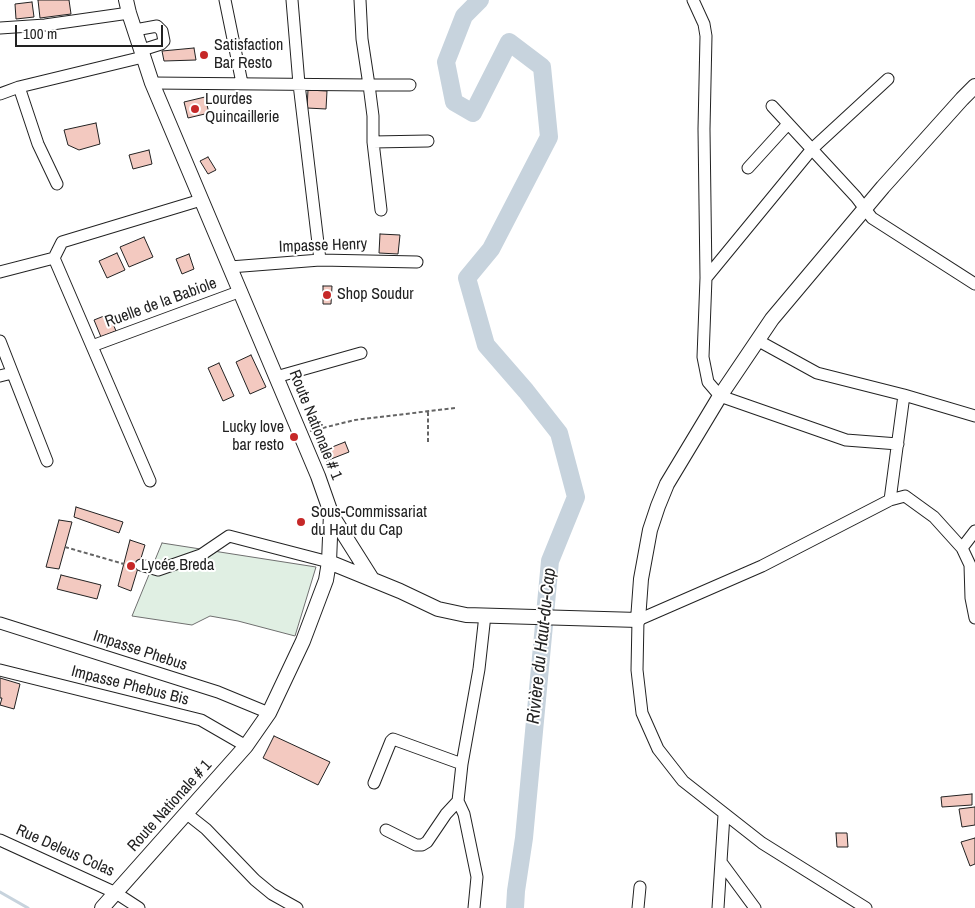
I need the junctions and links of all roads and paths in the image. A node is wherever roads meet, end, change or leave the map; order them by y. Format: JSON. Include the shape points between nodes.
{"nodes":[{"id":1,"x":225,"y":0,"type":"edge"},
{"id":2,"x":292,"y":0,"type":"edge"},
{"id":3,"x":360,"y":0,"type":"edge"},
{"id":4,"x":693,"y":0,"type":"edge"},
{"id":5,"x":127,"y":7,"type":"edge"},
{"id":6,"x":0,"y":28,"type":"edge"},
{"id":7,"x":135,"y":30,"type":"junction"},
{"id":8,"x":142,"y":54,"type":"junction"},
{"id":9,"x":888,"y":79,"type":"dead end"},
{"id":10,"x":152,"y":83,"type":"junction"},
{"id":11,"x":242,"y":84,"type":"junction"},
{"id":12,"x":299,"y":84,"type":"junction"},
{"id":13,"x":369,"y":85,"type":"junction"},
{"id":14,"x":410,"y":85,"type":"dead end"},
{"id":15,"x":975,"y":86,"type":"edge"},
{"id":16,"x":18,"y":88,"type":"junction"},
{"id":17,"x":0,"y":94,"type":"edge"},
{"id":18,"x":772,"y":106,"type":"dead end"},
{"id":19,"x":788,"y":124,"type":"junction"},
{"id":20,"x":428,"y":141,"type":"dead end"},
{"id":21,"x":373,"y":142,"type":"junction"},
{"id":22,"x":812,"y":149,"type":"junction"},
{"id":23,"x":748,"y":168,"type":"dead end"},
{"id":24,"x":57,"y":184,"type":"dead end"},
{"id":25,"x":201,"y":200,"type":"junction"},
{"id":26,"x":382,"y":210,"type":"dead end"},
{"id":27,"x":865,"y":210,"type":"junction"},
{"id":28,"x":54,"y":258,"type":"junction"},
{"id":29,"x":320,"y":260,"type":"junction"},
{"id":30,"x":417,"y":262,"type":"dead end"},
{"id":31,"x":230,"y":267,"type":"junction"},
{"id":32,"x":0,"y":272,"type":"edge"},
{"id":33,"x":706,"y":278,"type":"junction"},
{"id":34,"x":975,"y":284,"type":"edge"},
{"id":35,"x":241,"y":291,"type":"junction"},
{"id":36,"x":757,"y":340,"type":"junction"},
{"id":37,"x":0,"y":341,"type":"edge"},
{"id":38,"x":92,"y":346,"type":"junction"},
{"id":39,"x":361,"y":353,"type":"dead end"},
{"id":40,"x":12,"y":373,"type":"junction"},
{"id":41,"x":0,"y":376,"type":"edge"},
{"id":42,"x":276,"y":377,"type":"junction"},
{"id":43,"x":904,"y":395,"type":"junction"},
{"id":44,"x":720,"y":396,"type":"junction"},
{"id":45,"x":455,"y":408,"type":"dead end"},
{"id":46,"x":428,"y":412,"type":"junction"},
{"id":47,"x":975,"y":416,"type":"edge"},
{"id":48,"x":300,"y":433,"type":"junction"},
{"id":49,"x":428,"y":444,"type":"dead end"},
{"id":50,"x":898,"y":444,"type":"junction"},
{"id":51,"x":47,"y":461,"type":"dead end"},
{"id":52,"x":150,"y":481,"type":"dead end"},
{"id":53,"x":890,"y":500,"type":"junction"},
{"id":54,"x":331,"y":513,"type":"junction"},
{"id":55,"x":975,"y":531,"type":"edge"},
{"id":56,"x":65,"y":547,"type":"dead end"},
{"id":57,"x":962,"y":548,"type":"junction"},
{"id":58,"x":329,"y":562,"type":"junction"},
{"id":59,"x":124,"y":564,"type":"dead end"},
{"id":60,"x":141,"y":565,"type":"dead end"},
{"id":61,"x":372,"y":579,"type":"junction"},
{"id":62,"x":485,"y":615,"type":"junction"},
{"id":63,"x":975,"y":618,"type":"edge"},
{"id":64,"x":638,"y":620,"type":"junction"},
{"id":65,"x":0,"y":623,"type":"edge"},
{"id":66,"x":0,"y":670,"type":"edge"},
{"id":67,"x":268,"y":713,"type":"junction"},
{"id":68,"x":246,"y":746,"type":"junction"},
{"id":69,"x":462,"y":764,"type":"junction"},
{"id":70,"x":374,"y":783,"type":"dead end"},
{"id":71,"x":458,"y":800,"type":"junction"},
{"id":72,"x":187,"y":814,"type":"junction"},
{"id":73,"x":724,"y":814,"type":"junction"},
{"id":74,"x":386,"y":830,"type":"dead end"},
{"id":75,"x":0,"y":840,"type":"edge"},
{"id":76,"x":722,"y":862,"type":"junction"},
{"id":77,"x":640,"y":887,"type":"dead end"},
{"id":78,"x":116,"y":893,"type":"junction"},
{"id":79,"x":102,"y":908,"type":"edge"},
{"id":80,"x":139,"y":908,"type":"edge"},
{"id":81,"x":297,"y":908,"type":"edge"},
{"id":82,"x":474,"y":908,"type":"edge"},
{"id":83,"x":638,"y":908,"type":"edge"},
{"id":84,"x":718,"y":908,"type":"edge"},
{"id":85,"x":755,"y":908,"type":"edge"},
{"id":86,"x":866,"y":908,"type":"edge"}],
"edges":[{"from":1,"to":11,"type":"street"},
{"from":2,"to":12,"type":"street"},
{"from":3,"to":13,"type":"street"},
{"from":4,"to":33,"type":"street","via":[[706,36]]},
{"from":5,"to":6,"type":"street","via":[[44,25]]},
{"from":5,"to":7,"type":"main road","name":"Route Nationale # 1"},
{"from":7,"to":8,"type":"main road","name":"Route Nationale # 1"},
{"from":7,"to":8,"type":"street","via":[[157,26],[162,31],[164,41]]},
{"from":8,"to":10,"type":"main road","name":"Route Nationale # 1"},
{"from":8,"to":16,"type":"street"},
{"from":9,"to":22,"type":"street"},
{"from":10,"to":11,"type":"street"},
{"from":10,"to":25,"type":"main road","name":"Route Nationale # 1"},
{"from":11,"to":12,"type":"street"},
{"from":12,"to":13,"type":"street"},
{"from":12,"to":29,"type":"street"},
{"from":13,"to":14,"type":"street"},
{"from":13,"to":21,"type":"street"},
{"from":15,"to":27,"type":"main road"},
{"from":16,"to":17,"type":"street"},
{"from":16,"to":24,"type":"street","via":[[38,144]]},
{"from":18,"to":19,"type":"street"},
{"from":19,"to":22,"type":"street"},
{"from":19,"to":23,"type":"street"},
{"from":20,"to":21,"type":"street"},
{"from":21,"to":26,"type":"street"},
{"from":22,"to":27,"type":"street"},
{"from":22,"to":33,"type":"street"},
{"from":25,"to":28,"type":"street","via":[[62,242]]},
{"from":25,"to":31,"type":"main road","name":"Route Nationale # 1"},
{"from":27,"to":34,"type":"street","via":[[879,224]]},
{"from":27,"to":36,"type":"main road"},
{"from":28,"to":32,"type":"street"},
{"from":28,"to":38,"type":"street"},
{"from":29,"to":30,"type":"street","name":"Impasse Henry"},
{"from":29,"to":31,"type":"street","name":"Impasse Henry"},
{"from":31,"to":35,"type":"main road","name":"Route Nationale # 1"},
{"from":33,"to":44,"type":"street","via":[[703,357],[708,382]]},
{"from":35,"to":38,"type":"street","name":"Ruelle de la Babiole"},
{"from":35,"to":42,"type":"main road","name":"Route Nationale # 1"},
{"from":36,"to":43,"type":"street","via":[[817,373]]},
{"from":36,"to":44,"type":"main road"},
{"from":37,"to":40,"type":"street"},
{"from":38,"to":52,"type":"street"},
{"from":39,"to":42,"type":"street"},
{"from":40,"to":41,"type":"street"},
{"from":40,"to":51,"type":"street"},
{"from":42,"to":48,"type":"main road","name":"Route Nationale # 1"},
{"from":43,"to":47,"type":"street"},
{"from":43,"to":50,"type":"street"},
{"from":44,"to":50,"type":"street","via":[[846,440]]},
{"from":44,"to":64,"type":"main road","via":[[667,484],[658,506],[641,579]]},
{"from":45,"to":46,"type":"path"},
{"from":46,"to":48,"type":"path","via":[[355,420]]},
{"from":46,"to":49,"type":"path"},
{"from":48,"to":54,"type":"main road","name":"Route Nationale # 1"},
{"from":50,"to":53,"type":"street"},
{"from":53,"to":57,"type":"street","via":[[905,496],[934,517]]},
{"from":53,"to":64,"type":"street","via":[[762,566]]},
{"from":54,"to":58,"type":"main road","name":"Route Nationale # 1"},
{"from":54,"to":61,"type":"main road"},
{"from":55,"to":57,"type":"street"},
{"from":56,"to":59,"type":"path"},
{"from":57,"to":63,"type":"street","via":[[970,564]]},
{"from":58,"to":60,"type":"street","via":[[229,536],[201,555],[158,570]]},
{"from":58,"to":61,"type":"main road"},
{"from":58,"to":67,"type":"main road","name":"Route Nationale # 1","via":[[326,580],[303,641]]},
{"from":61,"to":62,"type":"main road","via":[[438,609]]},
{"from":62,"to":64,"type":"main road"},
{"from":62,"to":69,"type":"street"},
{"from":64,"to":73,"type":"street","via":[[637,670],[642,713],[658,749],[683,781]]},
{"from":65,"to":67,"type":"street","name":"Impasse Phebus","via":[[218,692]]},
{"from":66,"to":68,"type":"street","name":"Impasse Phebus Bis","via":[[201,720]]},
{"from":67,"to":68,"type":"main road","name":"Route Nationale # 1"},
{"from":68,"to":72,"type":"main road","name":"Route Nationale # 1"},
{"from":69,"to":70,"type":"street","via":[[393,739]]},
{"from":69,"to":71,"type":"street"},
{"from":71,"to":74,"type":"street","via":[[427,842],[416,844]]},
{"from":71,"to":82,"type":"street","via":[[477,877]]},
{"from":72,"to":78,"type":"main road","name":"Route Nationale # 1"},
{"from":72,"to":81,"type":"street","via":[[255,880]]},
{"from":73,"to":76,"type":"street"},
{"from":73,"to":86,"type":"street","via":[[762,843]]},
{"from":75,"to":78,"type":"street","name":"Rue Deleus Colas"},
{"from":76,"to":84,"type":"street"},
{"from":76,"to":85,"type":"street"},
{"from":77,"to":83,"type":"street"},
{"from":78,"to":79,"type":"main road","name":"Route Nationale # 1"},
{"from":78,"to":80,"type":"street","name":"Rue Deleus Colas"}]}
